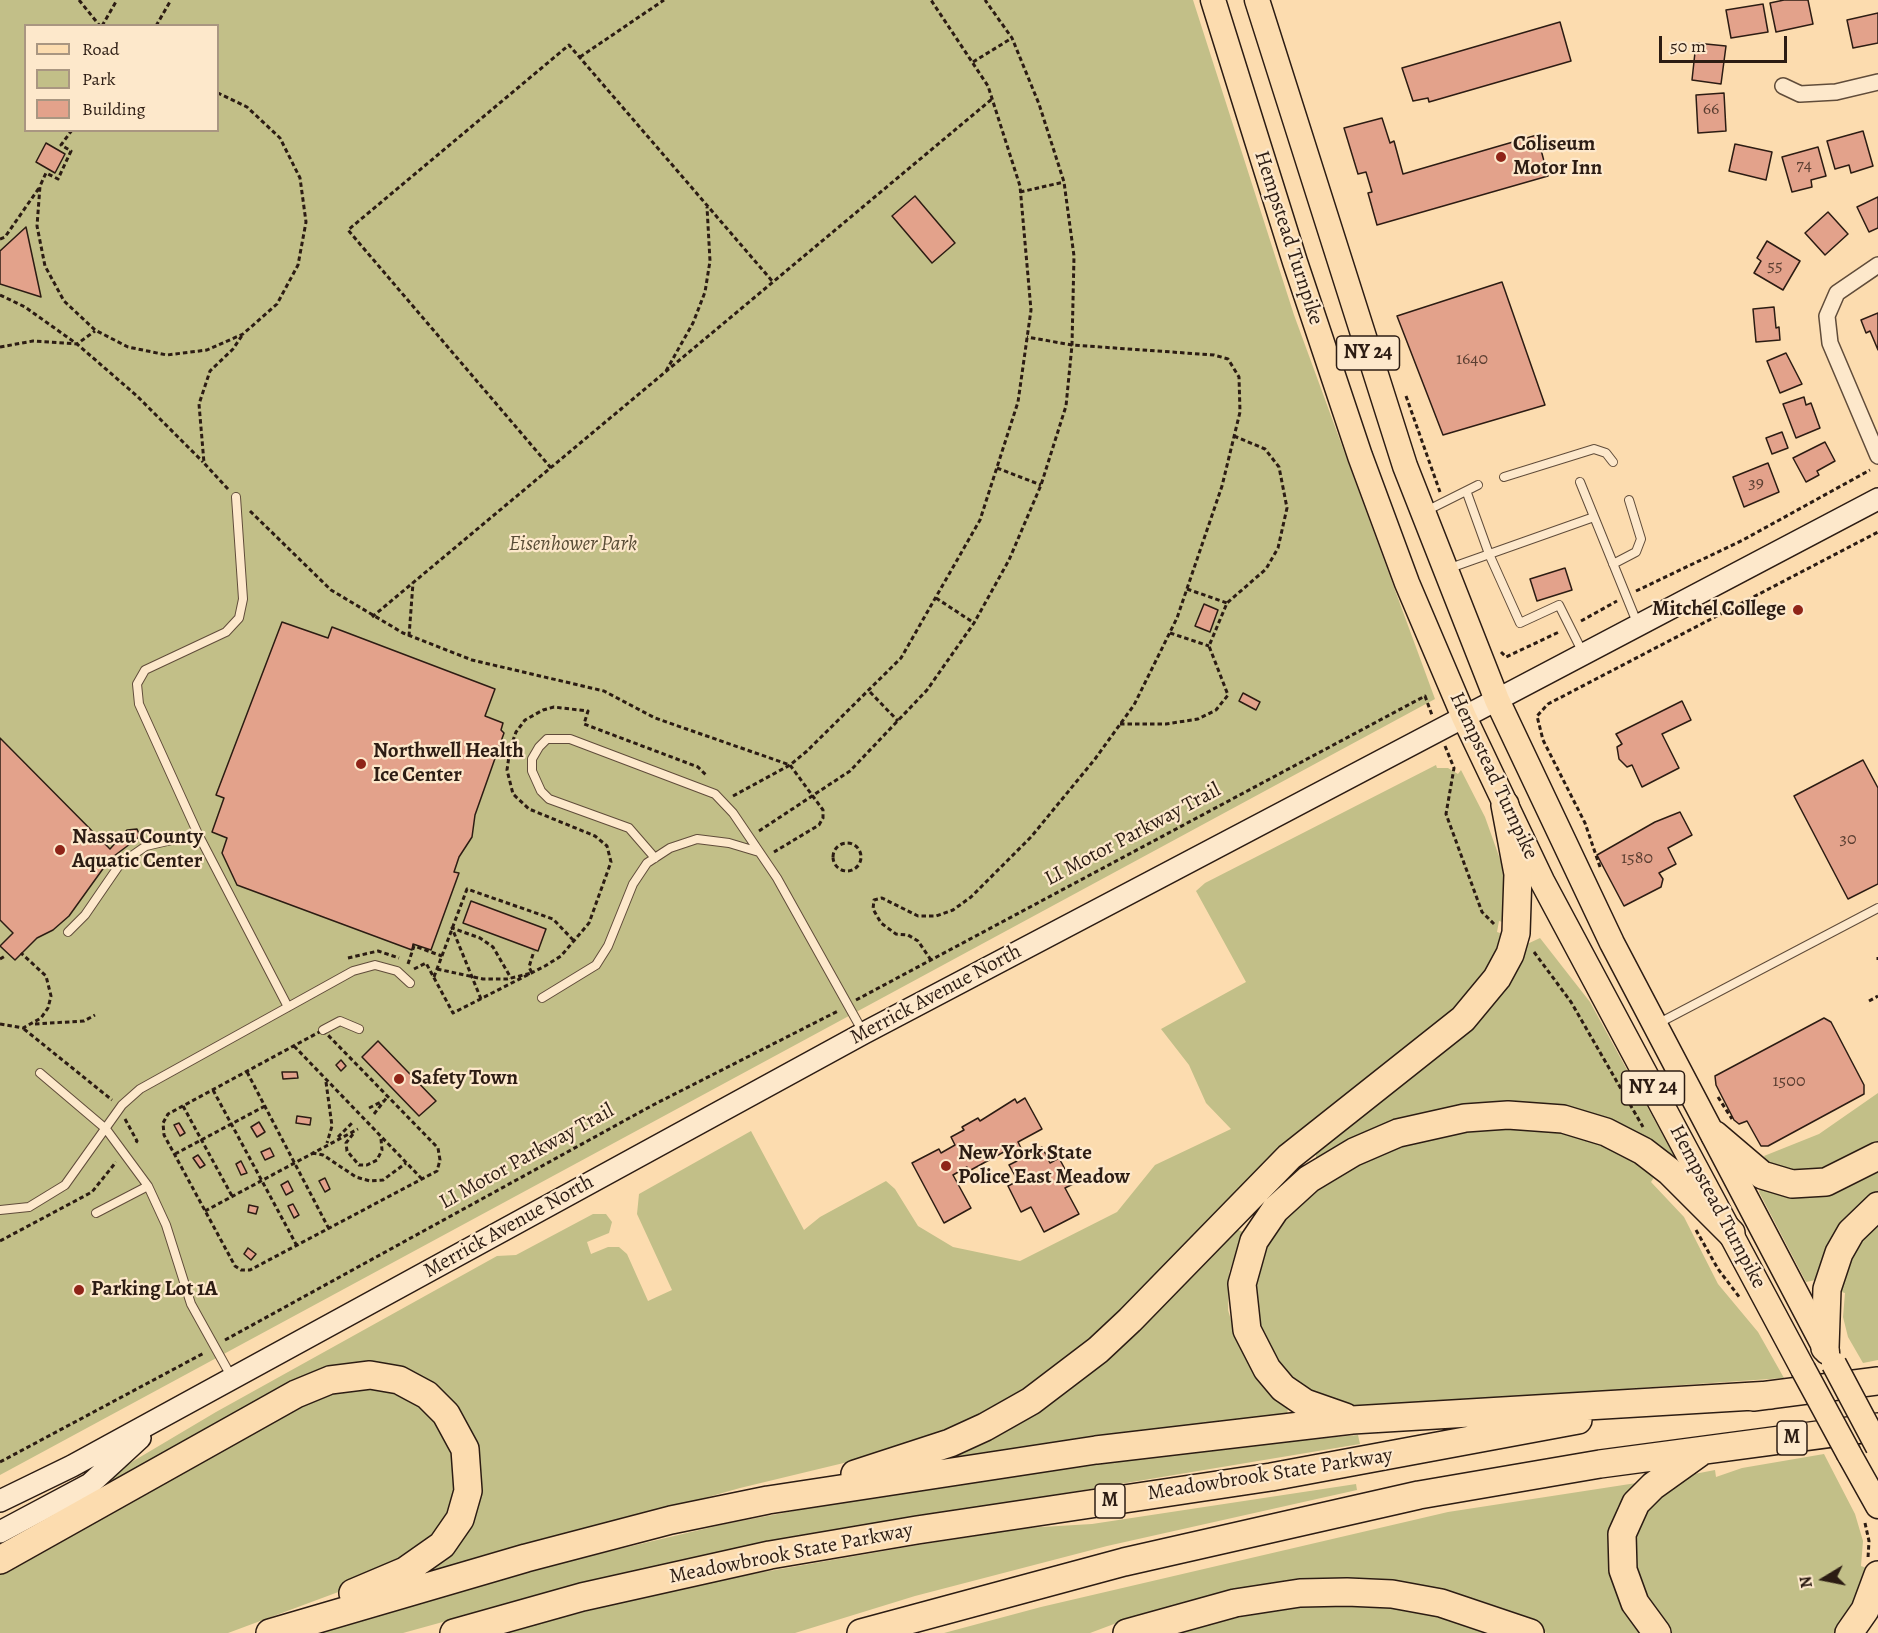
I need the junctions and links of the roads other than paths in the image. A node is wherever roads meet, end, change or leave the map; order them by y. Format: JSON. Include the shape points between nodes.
{"nodes":[{"id":1,"x":1213,"y":0,"type":"edge"},
{"id":2,"x":1257,"y":0,"type":"edge"},
{"id":3,"x":1878,"y":82,"type":"edge"},
{"id":4,"x":1783,"y":86,"type":"dead end"},
{"id":5,"x":1878,"y":265,"type":"edge"},
{"id":6,"x":1878,"y":456,"type":"edge"},
{"id":7,"x":1613,"y":462,"type":"dead end"},
{"id":8,"x":1504,"y":477,"type":"dead end"},
{"id":9,"x":1580,"y":482,"type":"dead end"},
{"id":10,"x":1478,"y":486,"type":"dead end"},
{"id":11,"x":1467,"y":493,"type":"junction"},
{"id":12,"x":236,"y":497,"type":"road end"},
{"id":13,"x":1878,"y":499,"type":"edge"},
{"id":14,"x":1629,"y":500,"type":"dead end"},
{"id":15,"x":1433,"y":508,"type":"junction"},
{"id":16,"x":1594,"y":517,"type":"junction"},
{"id":17,"x":1489,"y":554,"type":"junction"},
{"id":18,"x":1613,"y":564,"type":"junction"},
{"id":19,"x":1445,"y":570,"type":"junction"},
{"id":20,"x":1638,"y":625,"type":"junction"},
{"id":21,"x":1583,"y":655,"type":"junction"},
{"id":22,"x":1497,"y":700,"type":"junction"},
{"id":23,"x":1464,"y":717,"type":"junction"},
{"id":24,"x":1505,"y":806,"type":"junction"},
{"id":25,"x":198,"y":834,"type":"junction"},
{"id":26,"x":759,"y":852,"type":"junction"},
{"id":27,"x":655,"y":858,"type":"junction"},
{"id":28,"x":1878,"y":908,"type":"edge"},
{"id":29,"x":68,"y":932,"type":"dead end"},
{"id":30,"x":410,"y":983,"type":"dead end"},
{"id":31,"x":542,"y":998,"type":"dead end"},
{"id":32,"x":288,"y":1007,"type":"junction"},
{"id":33,"x":1655,"y":1025,"type":"junction"},
{"id":34,"x":359,"y":1029,"type":"dead end"},
{"id":35,"x":323,"y":1030,"type":"road end"},
{"id":36,"x":864,"y":1033,"type":"junction"},
{"id":37,"x":40,"y":1073,"type":"dead end"},
{"id":38,"x":1724,"y":1128,"type":"junction"},
{"id":39,"x":106,"y":1129,"type":"junction"},
{"id":40,"x":1878,"y":1156,"type":"edge"},
{"id":41,"x":148,"y":1186,"type":"junction"},
{"id":42,"x":1878,"y":1206,"type":"edge"},
{"id":43,"x":0,"y":1210,"type":"edge"},
{"id":44,"x":96,"y":1213,"type":"dead end"},
{"id":45,"x":1731,"y":1233,"type":"junction"},
{"id":46,"x":1830,"y":1356,"type":"junction"},
{"id":47,"x":232,"y":1377,"type":"junction"},
{"id":48,"x":1878,"y":1381,"type":"edge"},
{"id":49,"x":1771,"y":1395,"type":"junction"},
{"id":50,"x":170,"y":1411,"type":"junction"},
{"id":51,"x":1352,"y":1420,"type":"junction"},
{"id":52,"x":1878,"y":1427,"type":"edge"},
{"id":53,"x":1878,"y":1447,"type":"edge"},
{"id":54,"x":1705,"y":1449,"type":"junction"},
{"id":55,"x":768,"y":1500,"type":"junction"},
{"id":56,"x":0,"y":1501,"type":"edge"},
{"id":57,"x":1878,"y":1506,"type":"edge"},
{"id":58,"x":0,"y":1532,"type":"edge"},
{"id":59,"x":0,"y":1560,"type":"edge"},
{"id":60,"x":1878,"y":1575,"type":"edge"},
{"id":61,"x":263,"y":1633,"type":"edge"},
{"id":62,"x":270,"y":1633,"type":"edge"},
{"id":63,"x":454,"y":1633,"type":"edge"},
{"id":64,"x":861,"y":1633,"type":"edge"},
{"id":65,"x":1127,"y":1633,"type":"edge"},
{"id":66,"x":1530,"y":1633,"type":"edge"},
{"id":67,"x":1657,"y":1633,"type":"edge"},
{"id":68,"x":1849,"y":1633,"type":"edge"}],
"edges":[{"from":1,"to":23,"type":"main road","name":"Hempstead Turnpike","number":"NY 24","via":[[1360,456],[1407,583]]},
{"from":2,"to":15,"type":"main road","name":"Hempstead Turnpike","number":"NY 24","via":[[1353,308]]},
{"from":3,"to":4,"type":"street","via":[[1836,92],[1800,94]]},
{"from":5,"to":6,"type":"street","via":[[1837,293],[1827,316],[1830,343]]},
{"from":7,"to":8,"type":"lane","via":[[1606,453],[1594,449]]},
{"from":9,"to":16,"type":"lane"},
{"from":10,"to":11,"type":"lane"},
{"from":11,"to":15,"type":"lane"},
{"from":11,"to":17,"type":"lane"},
{"from":12,"to":25,"type":"lane","via":[[243,599],[239,618],[226,632],[145,670],[137,684],[139,704]]},
{"from":13,"to":20,"type":"main road","name":"Merrick Avenue North"},
{"from":14,"to":18,"type":"lane","via":[[1641,539],[1636,552]]},
{"from":15,"to":19,"type":"main road","name":"Hempstead Turnpike","number":"NY 24"},
{"from":16,"to":17,"type":"lane"},
{"from":16,"to":18,"type":"lane"},
{"from":17,"to":19,"type":"lane"},
{"from":17,"to":21,"type":"lane","via":[[1520,623],[1559,605]]},
{"from":18,"to":20,"type":"lane"},
{"from":19,"to":22,"type":"main road","name":"Hempstead Turnpike","number":"NY 24"},
{"from":20,"to":21,"type":"main road","name":"Merrick Avenue North"},
{"from":21,"to":22,"type":"main road","name":"Merrick Avenue North"},
{"from":22,"to":23,"type":"main road","name":"Merrick Avenue North"},
{"from":22,"to":33,"type":"main road","name":"Hempstead Turnpike","number":"NY 24"},
{"from":23,"to":24,"type":"main road","name":"Hempstead Turnpike","number":"NY 24"},
{"from":23,"to":36,"type":"main road","name":"Merrick Avenue North"},
{"from":24,"to":45,"type":"main road","name":"Hempstead Turnpike","number":"NY 24"},
{"from":24,"to":55,"type":"highway","via":[[1518,874],[1516,933],[1497,978],[1464,1019],[1288,1157],[1131,1320],[1031,1401],[950,1443]]},
{"from":25,"to":29,"type":"lane","via":[[146,846],[120,864],[86,915]]},
{"from":25,"to":32,"type":"lane"},
{"from":26,"to":27,"type":"lane","via":[[697,839]]},
{"from":26,"to":27,"type":"lane","via":[[715,794],[570,739],[547,739],[532,759],[532,771],[541,791],[549,799],[629,828]]},
{"from":26,"to":36,"type":"lane"},
{"from":27,"to":31,"type":"lane","via":[[633,884],[608,946],[596,965]]},
{"from":28,"to":33,"type":"lane"},
{"from":30,"to":32,"type":"lane","via":[[397,971],[375,965],[352,971]]},
{"from":32,"to":39,"type":"lane","via":[[140,1089],[122,1105]]},
{"from":33,"to":38,"type":"main road","name":"Hempstead Turnpike","number":"NY 24"},
{"from":34,"to":35,"type":"lane","via":[[340,1021]]},
{"from":36,"to":47,"type":"main road","name":"Merrick Avenue North"},
{"from":37,"to":39,"type":"lane"},
{"from":38,"to":40,"type":"highway","via":[[1762,1175],[1792,1184],[1826,1182]]},
{"from":38,"to":46,"type":"main road","name":"Hempstead Turnpike","number":"NY 24"},
{"from":39,"to":41,"type":"lane"},
{"from":39,"to":43,"type":"lane","via":[[55,1194],[29,1207]]},
{"from":41,"to":44,"type":"lane"},
{"from":41,"to":47,"type":"lane","via":[[166,1225],[191,1304]]},
{"from":42,"to":46,"type":"highway","via":[[1851,1232],[1839,1252],[1827,1289]]},
{"from":45,"to":51,"type":"highway","via":[[1667,1168],[1643,1150],[1606,1132],[1563,1119],[1508,1115],[1465,1118],[1398,1133],[1354,1152],[1309,1179],[1275,1210],[1254,1241],[1242,1284],[1247,1330],[1267,1369],[1283,1388],[1305,1403]]},
{"from":45,"to":57,"type":"main road","name":"Hempstead Turnpike","number":"NY 24","bridge":true},
{"from":46,"to":53,"type":"main road","name":"Hempstead Turnpike","number":"NY 24","bridge":true},
{"from":47,"to":50,"type":"main road","name":"Merrick Avenue North"},
{"from":48,"to":49,"type":"highway","name":"Meadowbrook State Parkway","number":"M"},
{"from":49,"to":51,"type":"highway"},
{"from":49,"to":63,"type":"highway","name":"Meadowbrook State Parkway","number":"M","via":[[1595,1417],[1294,1473],[770,1555],[582,1597]]},
{"from":50,"to":56,"type":"main road","name":"Merrick Avenue North"},
{"from":50,"to":58,"type":"main road","via":[[90,1484]]},
{"from":51,"to":55,"type":"highway","via":[[1096,1450]]},
{"from":52,"to":54,"type":"highway","number":"M"},
{"from":54,"to":64,"type":"highway","number":"M","via":[[1419,1495],[1125,1562]]},
{"from":54,"to":67,"type":"highway","via":[[1636,1503],[1622,1534],[1623,1570],[1635,1603]]},
{"from":55,"to":62,"type":"highway","via":[[548,1552]]},
{"from":59,"to":61,"type":"highway","via":[[296,1394],[330,1380],[370,1375],[399,1380],[426,1395],[446,1414],[465,1449],[468,1491],[460,1519],[442,1545],[420,1563]]},
{"from":60,"to":68,"type":"highway","via":[[1865,1610]]},
{"from":65,"to":66,"type":"highway","via":[[1236,1603],[1300,1593],[1347,1592],[1392,1594],[1441,1603]]}]}
